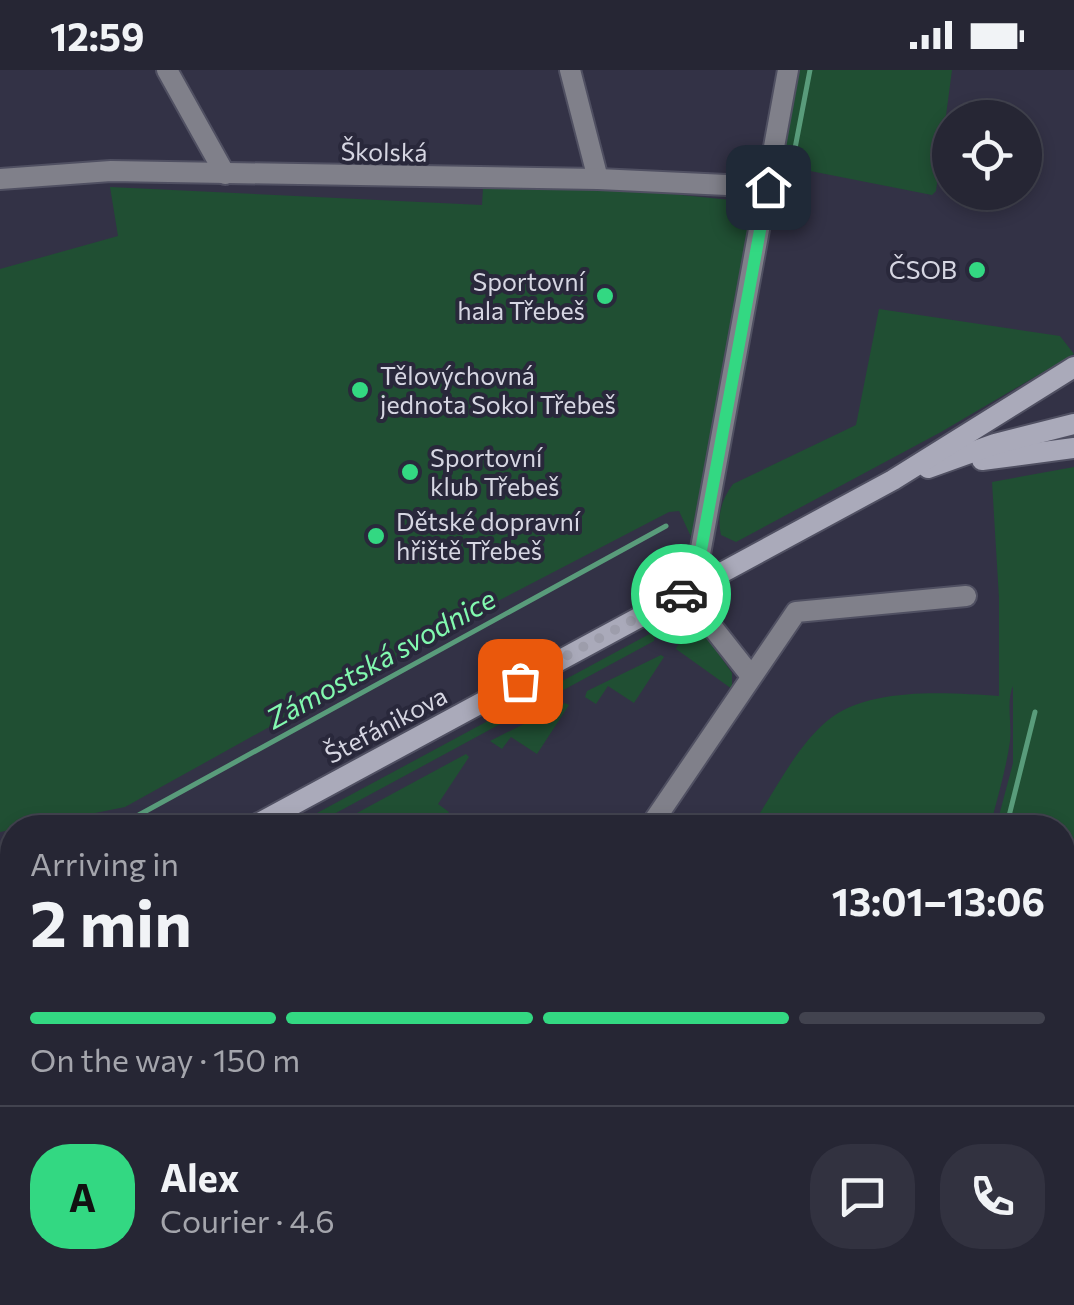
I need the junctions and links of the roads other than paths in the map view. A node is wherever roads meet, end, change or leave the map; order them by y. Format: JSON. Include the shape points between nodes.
{"nodes":[{"id":1,"x":167,"y":70,"type":"edge"},
{"id":2,"x":570,"y":70,"type":"edge"},
{"id":3,"x":788,"y":70,"type":"edge"},
{"id":4,"x":225,"y":174,"type":"junction"},
{"id":5,"x":0,"y":179,"type":"edge"},
{"id":6,"x":598,"y":179,"type":"junction"},
{"id":7,"x":768,"y":187,"type":"junction"},
{"id":8,"x":1074,"y":367,"type":"edge"},
{"id":9,"x":1074,"y":424,"type":"edge"},
{"id":10,"x":1074,"y":448,"type":"edge"},
{"id":11,"x":893,"y":480,"type":"junction"},
{"id":12,"x":694,"y":588,"type":"junction"},
{"id":13,"x":966,"y":596,"type":"dead end"},
{"id":14,"x":750,"y":676,"type":"junction"},
{"id":15,"x":278,"y":815,"type":"edge"},
{"id":16,"x":658,"y":815,"type":"edge"}],
"edges":[{"from":1,"to":4,"type":"street"},
{"from":2,"to":6,"type":"street"},
{"from":3,"to":7,"type":"street"},
{"from":4,"to":5,"type":"street","name":"Školská","via":[[111,171]]},
{"from":4,"to":6,"type":"street","name":"Školská"},
{"from":6,"to":7,"type":"street","name":"Školská"},
{"from":7,"to":12,"type":"street"},
{"from":8,"to":11,"type":"street","name":"Štefánikova"},
{"from":9,"to":11,"type":"street","name":"Štefánikova"},
{"from":10,"to":11,"type":"street","via":[[996,456]]},
{"from":11,"to":12,"type":"street","name":"Štefánikova"},
{"from":12,"to":14,"type":"street","via":[[706,620]]},
{"from":12,"to":15,"type":"street","name":"Štefánikova"},
{"from":13,"to":14,"type":"street","via":[[796,612]]},
{"from":14,"to":16,"type":"street"}]}
